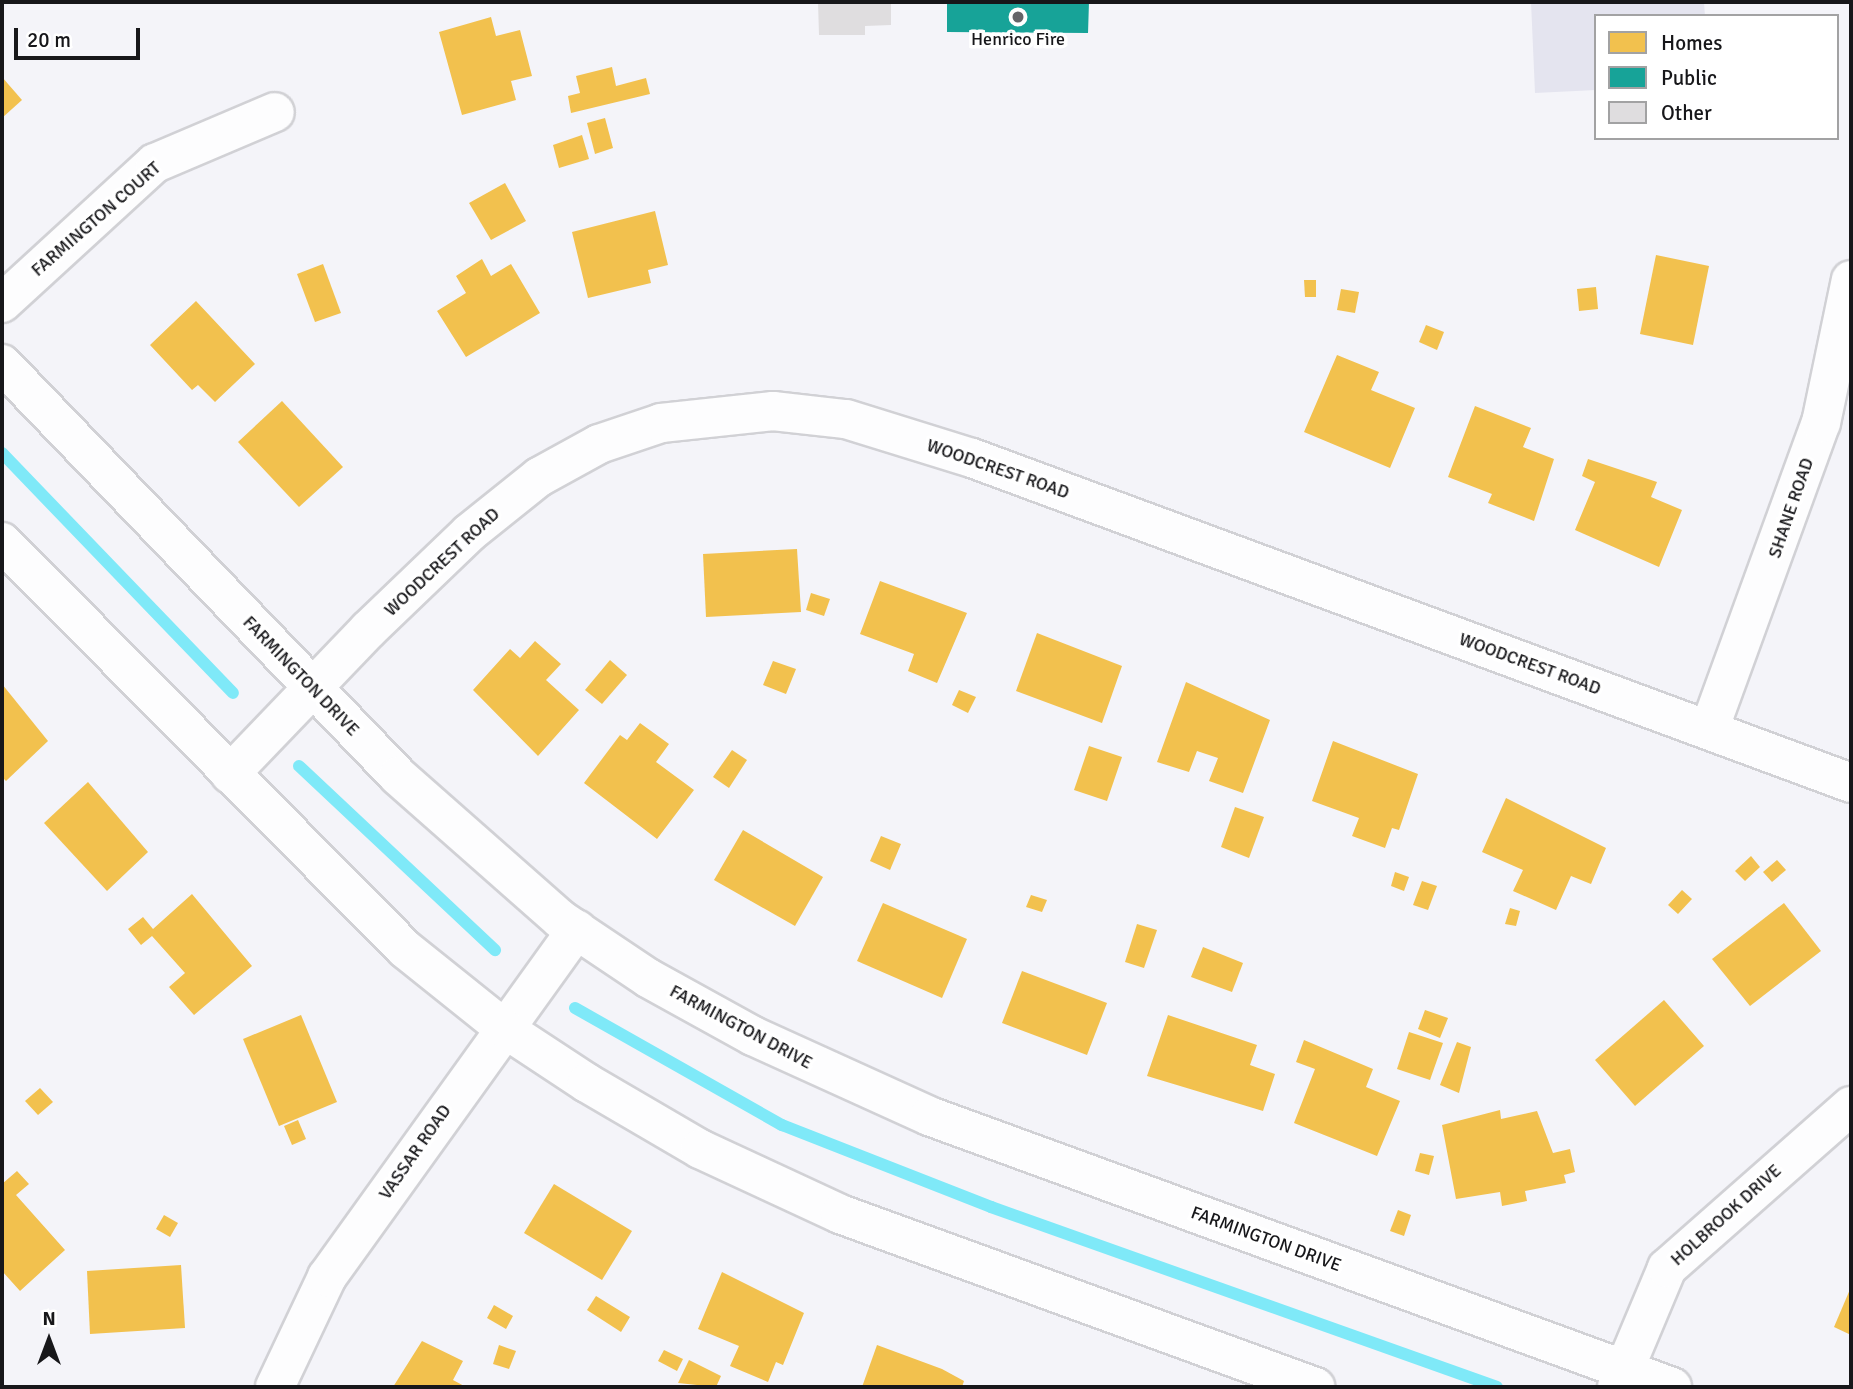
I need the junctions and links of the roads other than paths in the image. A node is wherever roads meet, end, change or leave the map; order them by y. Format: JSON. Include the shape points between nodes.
{"nodes":[{"id":1,"x":275,"y":112,"type":"dead end"},
{"id":2,"x":1851,"y":280,"type":"edge"},
{"id":3,"x":2,"y":303,"type":"edge"},
{"id":4,"x":2,"y":364,"type":"edge"},
{"id":5,"x":2,"y":542,"type":"edge"},
{"id":6,"x":312,"y":688,"type":"junction"},
{"id":7,"x":1709,"y":730,"type":"junction"},
{"id":8,"x":230,"y":774,"type":"junction"},
{"id":9,"x":1851,"y":783,"type":"edge"},
{"id":10,"x":577,"y":929,"type":"junction"},
{"id":11,"x":505,"y":1029,"type":"junction"},
{"id":12,"x":1851,"y":1106,"type":"edge"},
{"id":13,"x":1620,"y":1378,"type":"edge"},
{"id":14,"x":275,"y":1387,"type":"edge"},
{"id":15,"x":1315,"y":1387,"type":"edge"},
{"id":16,"x":1672,"y":1387,"type":"edge"}],
"edges":[{"from":1,"to":3,"type":"street","name":"FARMINGTON COURT","via":[[155,163]]},
{"from":2,"to":7,"type":"street","name":"SHANE ROAD","via":[[1821,423]]},
{"from":4,"to":6,"type":"street","name":"FARMINGTON DRIVE"},
{"from":5,"to":8,"type":"street"},
{"from":6,"to":7,"type":"street","name":"WOODCREST ROAD","via":[[469,533],[539,477],[599,444],[661,423],[773,411],[846,419],[972,458]]},
{"from":6,"to":8,"type":"street","name":"WOODCREST ROAD"},
{"from":6,"to":10,"type":"street","name":"FARMINGTON DRIVE","via":[[398,776]]},
{"from":7,"to":9,"type":"street","name":"WOODCREST ROAD"},
{"from":8,"to":11,"type":"street","via":[[405,949]]},
{"from":10,"to":11,"type":"street","name":"VASSAR ROAD"},
{"from":10,"to":13,"type":"street","name":"FARMINGTON DRIVE","via":[[648,978],[843,1081]]},
{"from":11,"to":14,"type":"street","name":"VASSAR ROAD","via":[[327,1277]]},
{"from":11,"to":15,"type":"street","via":[[700,1149],[840,1214]]},
{"from":12,"to":13,"type":"street","name":"HOLBROOK DRIVE","via":[[1667,1268]]},
{"from":13,"to":16,"type":"street","name":"FARMINGTON DRIVE"}]}
